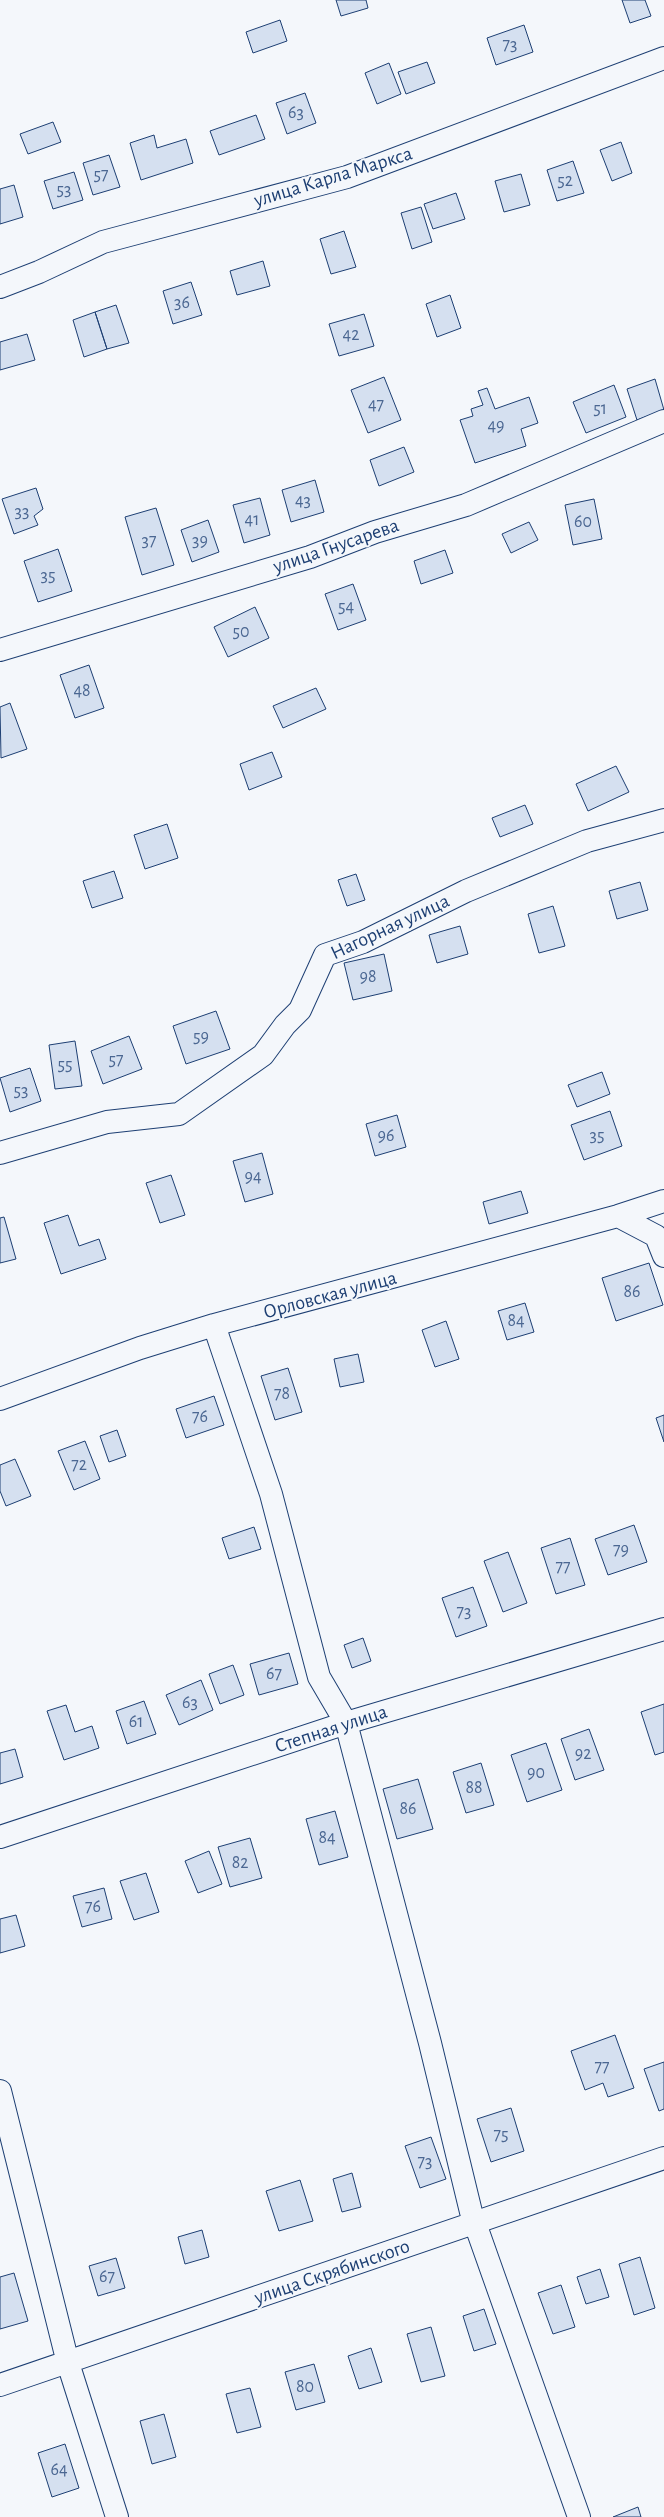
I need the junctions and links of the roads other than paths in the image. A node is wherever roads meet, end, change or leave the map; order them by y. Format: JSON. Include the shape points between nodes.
{"nodes":[{"id":1,"x":664,"y":58,"type":"edge"},
{"id":2,"x":0,"y":287,"type":"edge"},
{"id":3,"x":664,"y":421,"type":"edge"},
{"id":4,"x":0,"y":650,"type":"edge"},
{"id":5,"x":664,"y":820,"type":"edge"},
{"id":6,"x":0,"y":1153,"type":"edge"},
{"id":7,"x":664,"y":1200,"type":"edge"},
{"id":8,"x":618,"y":1216,"type":"junction"},
{"id":9,"x":664,"y":1256,"type":"edge"},
{"id":10,"x":214,"y":1325,"type":"junction"},
{"id":11,"x":0,"y":1399,"type":"edge"},
{"id":12,"x":664,"y":1629,"type":"edge"},
{"id":13,"x":346,"y":1723,"type":"junction"},
{"id":14,"x":0,"y":1837,"type":"edge"},
{"id":15,"x":0,"y":2091,"type":"edge"},
{"id":16,"x":664,"y":2158,"type":"edge"},
{"id":17,"x":476,"y":2223,"type":"junction"},
{"id":18,"x":68,"y":2363,"type":"junction"},
{"id":19,"x":0,"y":2385,"type":"edge"},
{"id":20,"x":117,"y":2517,"type":"edge"},
{"id":21,"x":579,"y":2517,"type":"edge"}],
"edges":[{"from":1,"to":2,"type":"street","name":"улица Карла Маркса","via":[[347,177],[103,242]]},
{"from":3,"to":4,"type":"street","name":"улица Гнусарева","via":[[466,505],[374,532],[310,557]]},
{"from":5,"to":6,"type":"street","name":"Нагорная улица","via":[[588,841],[466,891],[363,942],[325,955],[300,1010],[264,1055],[179,1114],[107,1122]]},
{"from":7,"to":8,"type":"street","name":"Орловская улица"},
{"from":8,"to":9,"type":"street","via":[[656,1236]]},
{"from":8,"to":10,"type":"street","name":"Орловская улица"},
{"from":10,"to":11,"type":"street","name":"Орловская улица"},
{"from":10,"to":13,"type":"street","via":[[270,1494],[319,1677]]},
{"from":12,"to":13,"type":"street","name":"Степная улица"},
{"from":13,"to":14,"type":"street","name":"Степная улица"},
{"from":13,"to":17,"type":"street"},
{"from":15,"to":18,"type":"street"},
{"from":16,"to":17,"type":"street","name":"улица Скрябинского"},
{"from":17,"to":18,"type":"street","name":"улица Скрябинского"},
{"from":17,"to":21,"type":"street"},
{"from":18,"to":19,"type":"street","name":"улица Скрябинского"},
{"from":18,"to":20,"type":"street"}]}
